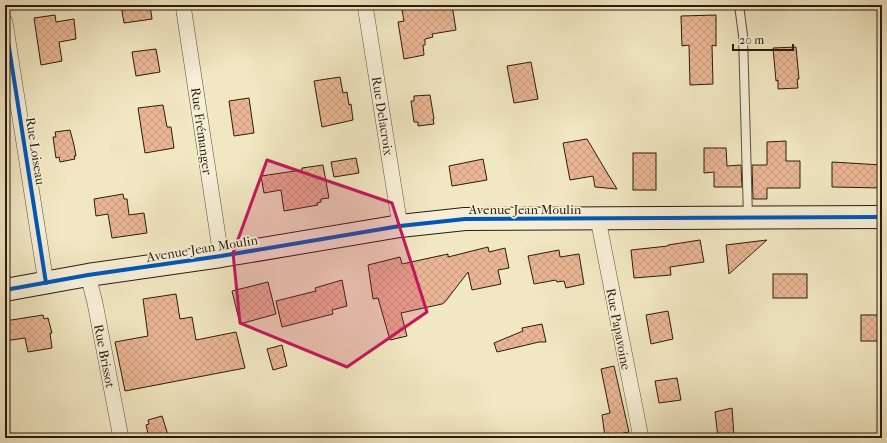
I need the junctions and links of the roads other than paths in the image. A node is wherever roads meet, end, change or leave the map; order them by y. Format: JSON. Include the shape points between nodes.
{"nodes":[{"id":1,"x":183,"y":5,"type":"edge"},
{"id":2,"x":365,"y":5,"type":"edge"},
{"id":3,"x":739,"y":5,"type":"edge"},
{"id":4,"x":5,"y":22,"type":"edge"},
{"id":5,"x":882,"y":217,"type":"edge"},
{"id":6,"x":748,"y":218,"type":"junction"},
{"id":7,"x":598,"y":219,"type":"junction"},
{"id":8,"x":400,"y":226,"type":"junction"},
{"id":9,"x":221,"y":256,"type":"junction"},
{"id":10,"x":88,"y":275,"type":"junction"},
{"id":11,"x":46,"y":283,"type":"junction"},
{"id":12,"x":5,"y":290,"type":"edge"},
{"id":13,"x":121,"y":438,"type":"edge"},
{"id":14,"x":641,"y":438,"type":"edge"}],
"edges":[{"from":1,"to":9,"type":"street","name":"Rue Frémanger"},
{"from":2,"to":8,"type":"street","name":"Rue Delacroix"},
{"from":3,"to":6,"type":"lane","via":[[743,35]]},
{"from":4,"to":11,"type":"street","name":"Rue Loiseau"},
{"from":5,"to":6,"type":"street","name":"Avenue Jean Moulin"},
{"from":6,"to":7,"type":"street","name":"Avenue Jean Moulin"},
{"from":7,"to":8,"type":"street","name":"Avenue Jean Moulin","via":[[465,219]]},
{"from":7,"to":14,"type":"street","name":"Rue Papavoine"},
{"from":8,"to":9,"type":"street","name":"Avenue Jean Moulin"},
{"from":9,"to":10,"type":"street","name":"Avenue Jean Moulin"},
{"from":10,"to":11,"type":"street","name":"Avenue Jean Moulin"},
{"from":10,"to":13,"type":"street","name":"Rue Brissot"},
{"from":11,"to":12,"type":"street","name":"Avenue Jean Moulin"}]}
